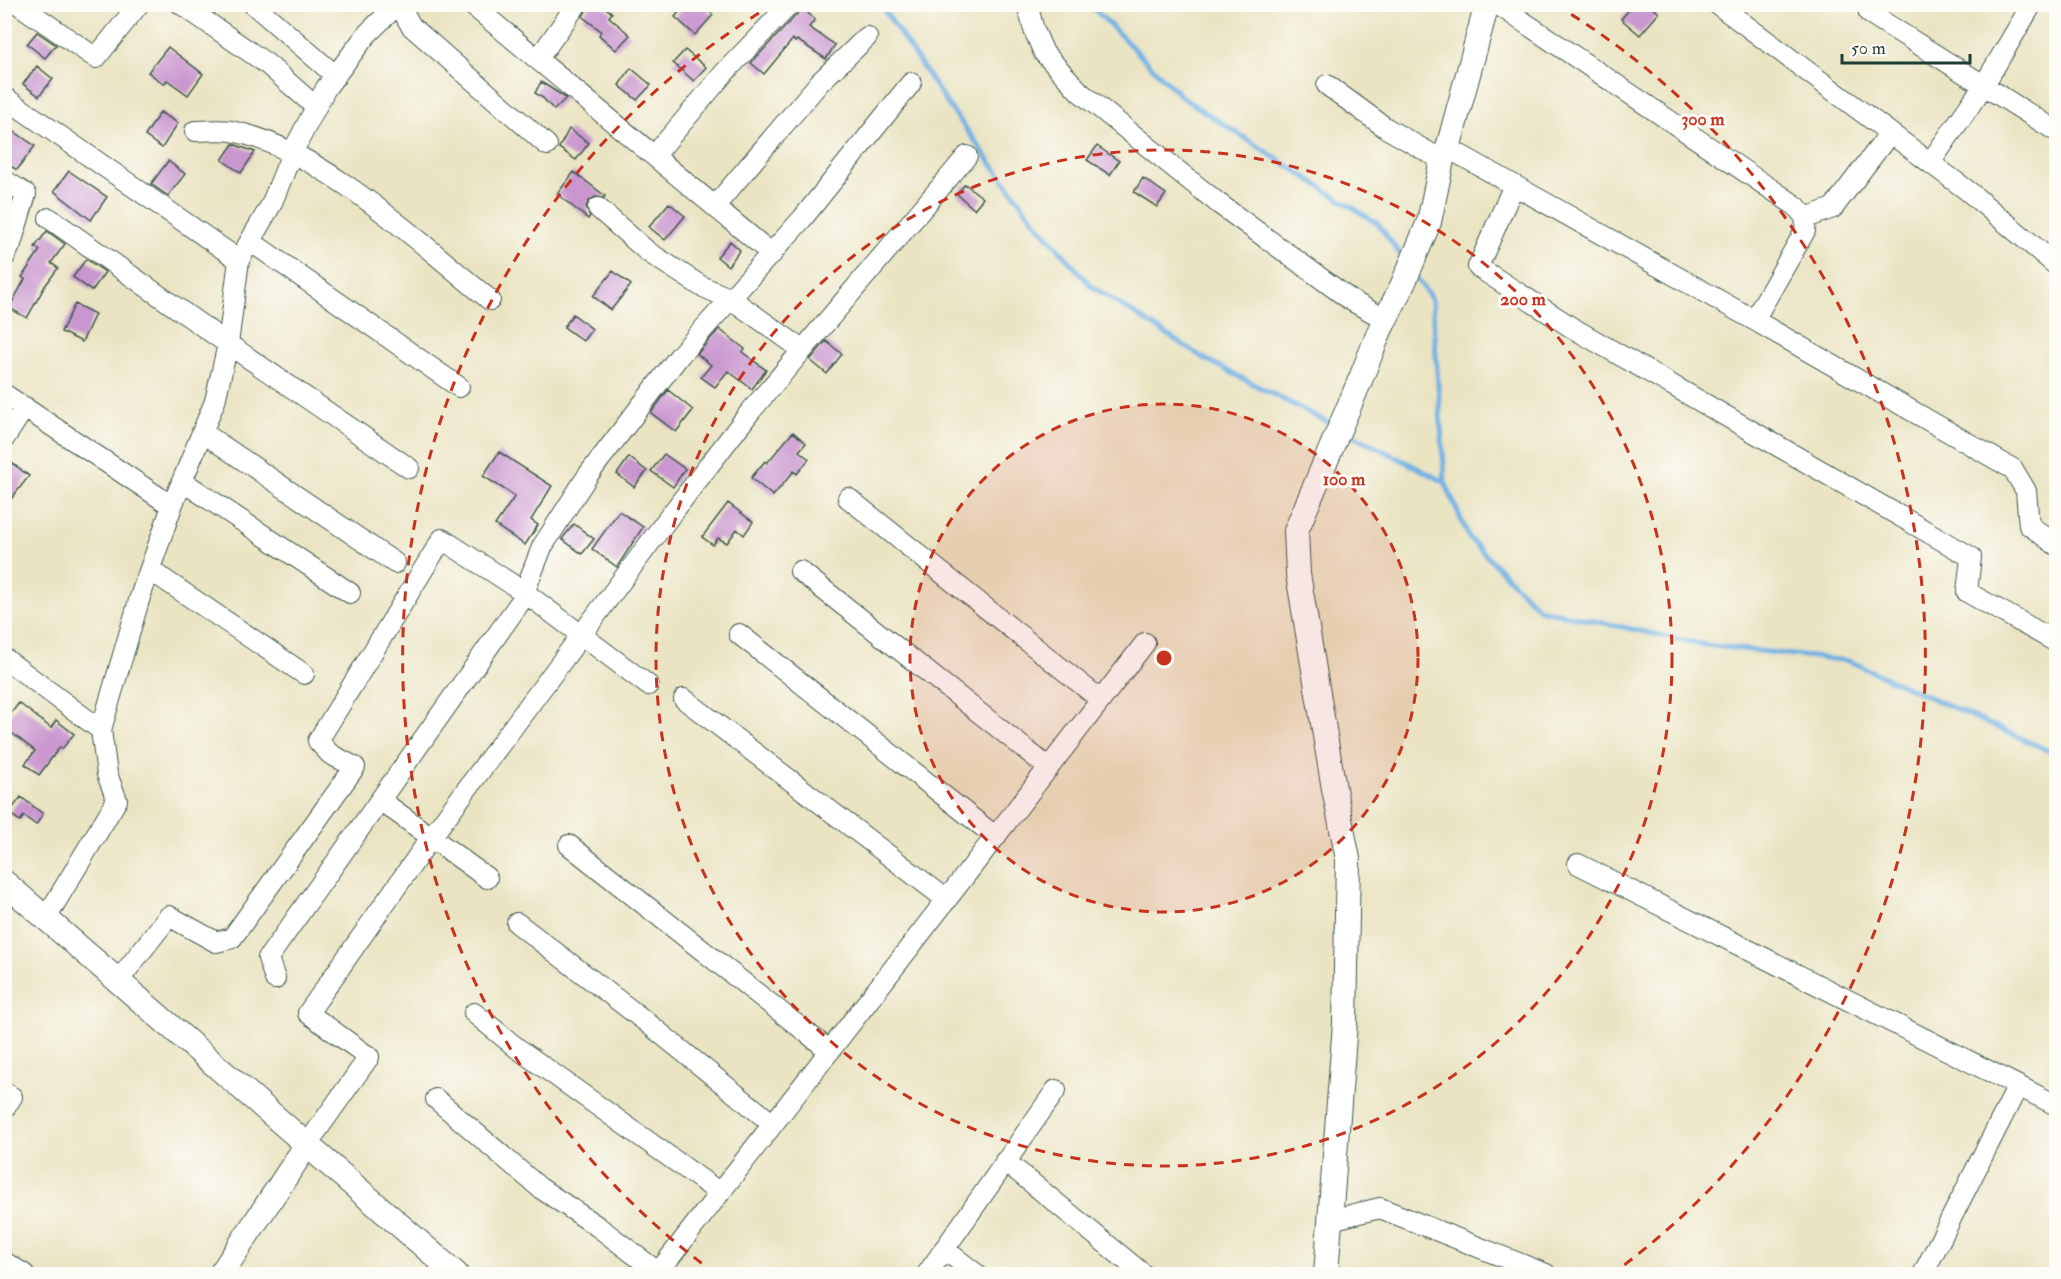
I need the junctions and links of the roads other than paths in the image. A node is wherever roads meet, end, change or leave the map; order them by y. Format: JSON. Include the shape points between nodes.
{"nodes":[{"id":1,"x":18,"y":4,"type":"edge"},
{"id":2,"x":139,"y":4,"type":"edge"},
{"id":3,"x":181,"y":4,"type":"edge"},
{"id":4,"x":253,"y":4,"type":"edge"},
{"id":5,"x":398,"y":4,"type":"edge"},
{"id":6,"x":471,"y":4,"type":"edge"},
{"id":7,"x":577,"y":4,"type":"edge"},
{"id":8,"x":790,"y":4,"type":"edge"},
{"id":9,"x":1027,"y":4,"type":"edge"},
{"id":10,"x":1487,"y":4,"type":"edge"},
{"id":11,"x":1497,"y":4,"type":"edge"},
{"id":12,"x":1717,"y":4,"type":"edge"},
{"id":13,"x":2032,"y":4,"type":"edge"},
{"id":14,"x":1869,"y":13,"type":"dead end"},
{"id":15,"x":867,"y":36,"type":"dead end"},
{"id":16,"x":538,"y":59,"type":"junction"},
{"id":17,"x":336,"y":76,"type":"junction"},
{"id":18,"x":911,"y":83,"type":"dead end"},
{"id":19,"x":1327,"y":85,"type":"dead end"},
{"id":20,"x":1984,"y":85,"type":"junction"},
{"id":21,"x":4,"y":97,"type":"edge"},
{"id":22,"x":316,"y":107,"type":"junction"},
{"id":23,"x":195,"y":131,"type":"dead end"},
{"id":24,"x":2056,"y":131,"type":"edge"},
{"id":25,"x":1890,"y":133,"type":"junction"},
{"id":26,"x":547,"y":145,"type":"dead end"},
{"id":27,"x":292,"y":153,"type":"junction"},
{"id":28,"x":1445,"y":154,"type":"junction"},
{"id":29,"x":654,"y":156,"type":"junction"},
{"id":30,"x":967,"y":156,"type":"dead end"},
{"id":31,"x":1930,"y":163,"type":"junction"},
{"id":32,"x":4,"y":180,"type":"edge"},
{"id":33,"x":1514,"y":185,"type":"junction"},
{"id":34,"x":715,"y":206,"type":"junction"},
{"id":35,"x":598,"y":208,"type":"dead end"},
{"id":36,"x":49,"y":218,"type":"dead end"},
{"id":37,"x":1806,"y":218,"type":"junction"},
{"id":38,"x":250,"y":241,"type":"junction"},
{"id":39,"x":772,"y":254,"type":"junction"},
{"id":40,"x":4,"y":258,"type":"edge"},
{"id":41,"x":239,"y":260,"type":"junction"},
{"id":42,"x":2056,"y":265,"type":"edge"},
{"id":43,"x":731,"y":299,"type":"junction"},
{"id":44,"x":490,"y":300,"type":"dead end"},
{"id":45,"x":1385,"y":319,"type":"junction"},
{"id":46,"x":1754,"y":320,"type":"junction"},
{"id":47,"x":228,"y":344,"type":"junction"},
{"id":48,"x":803,"y":350,"type":"junction"},
{"id":49,"x":459,"y":387,"type":"dead end"},
{"id":50,"x":4,"y":394,"type":"edge"},
{"id":51,"x":25,"y":407,"type":"junction"},
{"id":52,"x":202,"y":432,"type":"junction"},
{"id":53,"x":4,"y":439,"type":"edge"},
{"id":54,"x":409,"y":468,"type":"dead end"},
{"id":55,"x":182,"y":481,"type":"junction"},
{"id":56,"x":848,"y":498,"type":"dead end"},
{"id":57,"x":172,"y":506,"type":"junction"},
{"id":58,"x":2056,"y":545,"type":"edge"},
{"id":59,"x":395,"y":562,"type":"dead end"},
{"id":60,"x":150,"y":570,"type":"junction"},
{"id":61,"x":801,"y":571,"type":"dead end"},
{"id":62,"x":524,"y":592,"type":"junction"},
{"id":63,"x":350,"y":593,"type":"dead end"},
{"id":64,"x":740,"y":634,"type":"dead end"},
{"id":65,"x":581,"y":635,"type":"junction"},
{"id":66,"x":2056,"y":642,"type":"edge"},
{"id":67,"x":1145,"y":643,"type":"dead end"},
{"id":68,"x":4,"y":658,"type":"edge"},
{"id":69,"x":304,"y":674,"type":"dead end"},
{"id":70,"x":648,"y":685,"type":"dead end"},
{"id":71,"x":684,"y":699,"type":"dead end"},
{"id":72,"x":1101,"y":700,"type":"junction"},
{"id":73,"x":101,"y":730,"type":"junction"},
{"id":74,"x":1049,"y":768,"type":"junction"},
{"id":75,"x":380,"y":800,"type":"junction"},
{"id":76,"x":432,"y":836,"type":"junction"},
{"id":77,"x":996,"y":837,"type":"junction"},
{"id":78,"x":569,"y":845,"type":"dead end"},
{"id":79,"x":1578,"y":864,"type":"dead end"},
{"id":80,"x":487,"y":878,"type":"dead end"},
{"id":81,"x":4,"y":882,"type":"edge"},
{"id":82,"x":947,"y":900,"type":"junction"},
{"id":83,"x":46,"y":918,"type":"junction"},
{"id":84,"x":517,"y":923,"type":"dead end"},
{"id":85,"x":275,"y":979,"type":"dead end"},
{"id":86,"x":118,"y":981,"type":"junction"},
{"id":87,"x":474,"y":1013,"type":"dead end"},
{"id":88,"x":830,"y":1051,"type":"junction"},
{"id":89,"x":2018,"y":1086,"type":"junction"},
{"id":90,"x":1056,"y":1090,"type":"dead end"},
{"id":91,"x":4,"y":1092,"type":"edge"},
{"id":92,"x":436,"y":1099,"type":"dead end"},
{"id":93,"x":2056,"y":1105,"type":"edge"},
{"id":94,"x":4,"y":1109,"type":"edge"},
{"id":95,"x":774,"y":1124,"type":"junction"},
{"id":96,"x":306,"y":1146,"type":"junction"},
{"id":97,"x":1005,"y":1161,"type":"junction"},
{"id":98,"x":720,"y":1193,"type":"junction"},
{"id":99,"x":1330,"y":1220,"type":"junction"},
{"id":100,"x":944,"y":1249,"type":"junction"},
{"id":101,"x":4,"y":1262,"type":"edge"},
{"id":102,"x":658,"y":1274,"type":"edge"},
{"id":103,"x":24,"y":1275,"type":"edge"},
{"id":104,"x":221,"y":1275,"type":"edge"},
{"id":105,"x":456,"y":1275,"type":"edge"},
{"id":106,"x":927,"y":1275,"type":"edge"},
{"id":107,"x":976,"y":1275,"type":"edge"},
{"id":108,"x":1143,"y":1275,"type":"edge"},
{"id":109,"x":1326,"y":1275,"type":"edge"},
{"id":110,"x":1546,"y":1275,"type":"edge"},
{"id":111,"x":1923,"y":1275,"type":"edge"}],
"edges":[{"from":1,"to":2,"type":"street","via":[[96,58]]},
{"from":3,"to":22,"type":"street","via":[[267,64]]},
{"from":4,"to":17,"type":"street"},
{"from":5,"to":17,"type":"street","via":[[367,34]]},
{"from":5,"to":26,"type":"street","via":[[411,26]]},
{"from":6,"to":16,"type":"street"},
{"from":7,"to":16,"type":"street"},
{"from":8,"to":29,"type":"street","via":[[725,72]]},
{"from":9,"to":45,"type":"street","via":[[1044,53],[1080,92],[1218,203],[1352,301]]},
{"from":10,"to":28,"type":"street"},
{"from":11,"to":37,"type":"street","via":[[1796,206]]},
{"from":12,"to":25,"type":"street"},
{"from":13,"to":20,"type":"street"},
{"from":14,"to":20,"type":"street"},
{"from":15,"to":34,"type":"street","via":[[820,82]]},
{"from":16,"to":29,"type":"street"},
{"from":17,"to":22,"type":"street"},
{"from":18,"to":39,"type":"street"},
{"from":19,"to":28,"type":"street","via":[[1386,128]]},
{"from":20,"to":24,"type":"street"},
{"from":20,"to":31,"type":"street"},
{"from":21,"to":41,"type":"street"},
{"from":22,"to":27,"type":"street"},
{"from":23,"to":27,"type":"street","via":[[231,131]]},
{"from":25,"to":31,"type":"street"},
{"from":25,"to":37,"type":"street","via":[[1833,208]]},
{"from":27,"to":38,"type":"street","via":[[271,205]]},
{"from":27,"to":44,"type":"street","via":[[381,211]]},
{"from":28,"to":33,"type":"street"},
{"from":28,"to":45,"type":"street","via":[[1429,222]]},
{"from":29,"to":34,"type":"street"},
{"from":30,"to":48,"type":"street"},
{"from":31,"to":42,"type":"street"},
{"from":32,"to":40,"type":"street","via":[[26,194]]},
{"from":33,"to":46,"type":"street"},
{"from":33,"to":66,"type":"street","via":[[1478,267],[1571,327],[1971,557],[1967,592]]},
{"from":34,"to":39,"type":"street"},
{"from":35,"to":43,"type":"street","via":[[648,252],[701,286]]},
{"from":36,"to":47,"type":"street"},
{"from":37,"to":46,"type":"street","via":[[1805,231]]},
{"from":38,"to":41,"type":"street"},
{"from":38,"to":49,"type":"street"},
{"from":39,"to":43,"type":"street"},
{"from":41,"to":47,"type":"street"},
{"from":43,"to":48,"type":"street"},
{"from":43,"to":62,"type":"street","via":[[680,355],[588,475],[542,547]]},
{"from":45,"to":99,"type":"street","via":[[1296,531],[1298,574],[1348,859],[1345,1023]]},
{"from":46,"to":58,"type":"street","via":[[2013,469],[2026,491],[2029,525]]},
{"from":47,"to":52,"type":"street","via":[[215,401]]},
{"from":47,"to":54,"type":"street"},
{"from":48,"to":65,"type":"street","via":[[750,412]]},
{"from":50,"to":51,"type":"street"},
{"from":51,"to":53,"type":"street"},
{"from":51,"to":57,"type":"street"},
{"from":52,"to":55,"type":"street"},
{"from":52,"to":59,"type":"street"},
{"from":55,"to":57,"type":"street"},
{"from":55,"to":63,"type":"street"},
{"from":56,"to":72,"type":"street"},
{"from":57,"to":60,"type":"street"},
{"from":60,"to":69,"type":"street"},
{"from":60,"to":73,"type":"street"},
{"from":61,"to":74,"type":"street"},
{"from":62,"to":65,"type":"street"},
{"from":62,"to":75,"type":"street"},
{"from":62,"to":86,"type":"street","via":[[442,539],[318,741],[330,754],[355,767],[232,938],[216,942],[169,916]]},
{"from":64,"to":77,"type":"street"},
{"from":65,"to":70,"type":"street"},
{"from":65,"to":76,"type":"street"},
{"from":67,"to":72,"type":"street"},
{"from":68,"to":73,"type":"street"},
{"from":71,"to":82,"type":"street"},
{"from":72,"to":74,"type":"street"},
{"from":73,"to":83,"type":"street","via":[[107,774],[117,800]]},
{"from":74,"to":77,"type":"street"},
{"from":75,"to":76,"type":"street"},
{"from":75,"to":85,"type":"street","via":[[268,958]]},
{"from":76,"to":80,"type":"street"},
{"from":76,"to":96,"type":"street","via":[[308,1013],[369,1057]]},
{"from":77,"to":82,"type":"street"},
{"from":78,"to":88,"type":"street"},
{"from":79,"to":89,"type":"street"},
{"from":81,"to":83,"type":"street"},
{"from":82,"to":88,"type":"street"},
{"from":83,"to":86,"type":"street"},
{"from":84,"to":95,"type":"street"},
{"from":86,"to":96,"type":"street"},
{"from":87,"to":98,"type":"street"},
{"from":88,"to":95,"type":"street"},
{"from":89,"to":93,"type":"street"},
{"from":89,"to":111,"type":"street"},
{"from":90,"to":97,"type":"street"},
{"from":91,"to":94,"type":"street","via":[[12,1098]]},
{"from":92,"to":102,"type":"street","via":[[540,1188]]},
{"from":95,"to":98,"type":"street"},
{"from":96,"to":104,"type":"street"},
{"from":96,"to":105,"type":"street"},
{"from":97,"to":100,"type":"street"},
{"from":97,"to":108,"type":"street"},
{"from":98,"to":102,"type":"street"},
{"from":99,"to":109,"type":"street"},
{"from":99,"to":110,"type":"street","via":[[1380,1208]]},
{"from":100,"to":106,"type":"street"},
{"from":100,"to":107,"type":"street"},
{"from":101,"to":103,"type":"street"}]}
